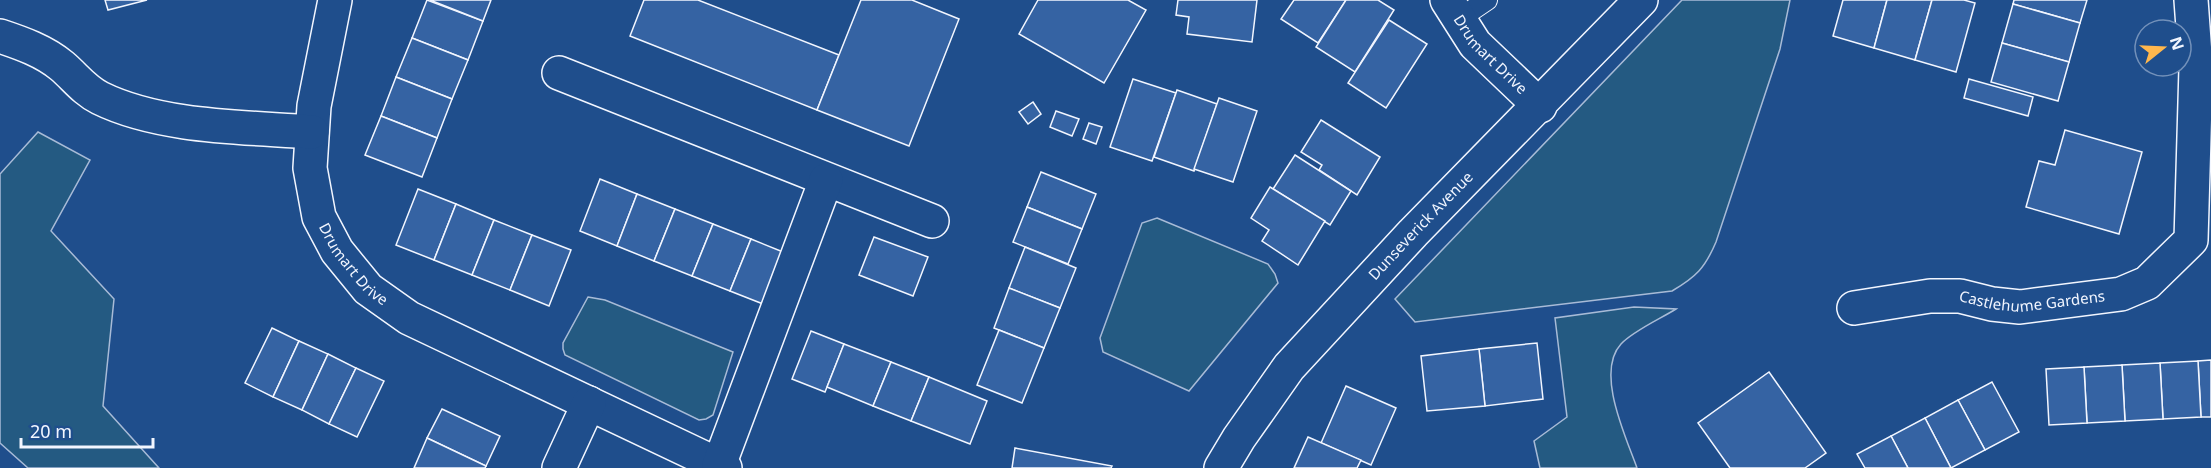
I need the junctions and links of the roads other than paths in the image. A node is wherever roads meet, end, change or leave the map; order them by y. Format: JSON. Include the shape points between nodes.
{"nodes":[{"id":1,"x":335,"y":0,"type":"edge"},
{"id":2,"x":1487,"y":0,"type":"edge"},
{"id":3,"x":1641,"y":0,"type":"edge"},
{"id":4,"x":2191,"y":0,"type":"edge"},
{"id":5,"x":1453,"y":10,"type":"edge"},
{"id":6,"x":0,"y":36,"type":"edge"},
{"id":7,"x":559,"y":73,"type":"dead end"},
{"id":8,"x":1539,"y":106,"type":"junction"},
{"id":9,"x":312,"y":132,"type":"junction"},
{"id":10,"x":826,"y":180,"type":"junction"},
{"id":11,"x":932,"y":222,"type":"dead end"},
{"id":12,"x":2201,"y":240,"type":"edge"},
{"id":13,"x":1854,"y":308,"type":"dead end"},
{"id":14,"x":590,"y":403,"type":"junction"},
{"id":15,"x":722,"y":466,"type":"edge"},
{"id":16,"x":559,"y":468,"type":"edge"},
{"id":17,"x":1221,"y":468,"type":"edge"}],
"edges":[{"from":1,"to":9,"type":"street","name":"Drumart Drive"},
{"from":2,"to":5,"type":"lane"},
{"from":3,"to":8,"type":"street","name":"Dunseverick Avenue"},
{"from":4,"to":12,"type":"street","name":"Castlehume Gardens"},
{"from":5,"to":8,"type":"street","name":"Drumart Drive","via":[[1475,44]]},
{"from":6,"to":9,"type":"street","via":[[44,54],[98,97],[123,108],[168,119]]},
{"from":7,"to":10,"type":"street"},
{"from":8,"to":17,"type":"street","name":"Dunseverick Avenue","via":[[1413,233],[1289,367]]},
{"from":9,"to":14,"type":"street","name":"Drumart Drive","via":[[310,168],[319,217],[337,251],[368,289],[409,318]]},
{"from":10,"to":11,"type":"street"},
{"from":10,"to":15,"type":"street"},
{"from":12,"to":13,"type":"street","name":"Castlehume Gardens","via":[[2147,283],[2121,294],[2020,307],[1960,296],[1930,296]]},
{"from":14,"to":15,"type":"street","name":"Drumart Drive"},
{"from":14,"to":16,"type":"street"}]}
